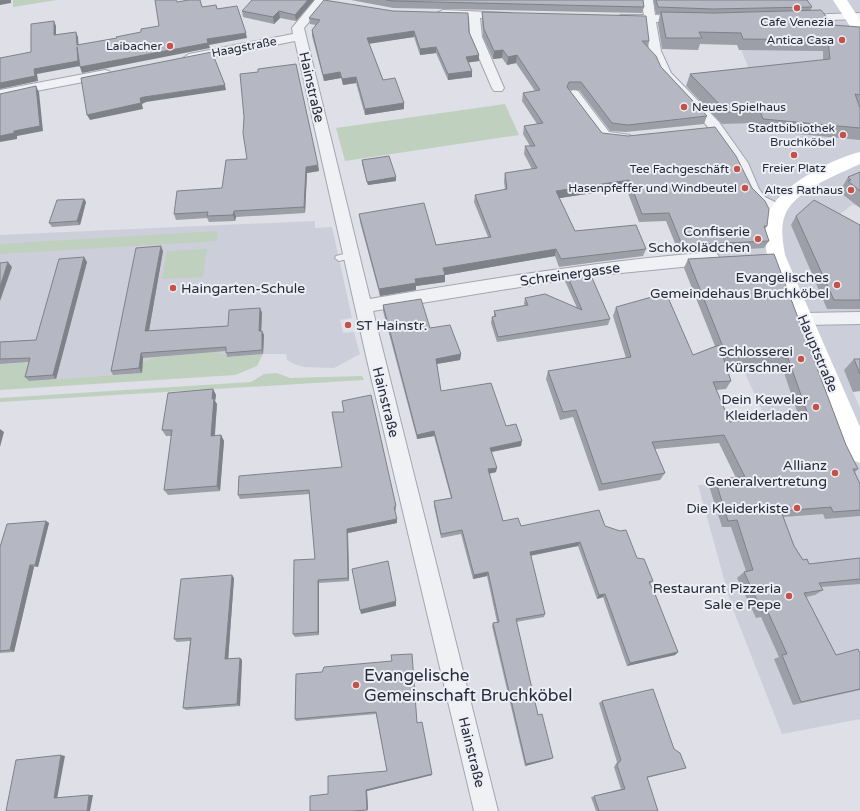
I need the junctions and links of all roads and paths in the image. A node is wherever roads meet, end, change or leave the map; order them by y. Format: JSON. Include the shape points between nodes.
{"nodes":[{"id":1,"x":324,"y":0,"type":"edge"},
{"id":2,"x":647,"y":0,"type":"edge"},
{"id":3,"x":840,"y":0,"type":"edge"},
{"id":4,"x":430,"y":13,"type":"edge"},
{"id":5,"x":474,"y":14,"type":"junction"},
{"id":6,"x":857,"y":14,"type":"edge"},
{"id":7,"x":520,"y":16,"type":"edge"},
{"id":8,"x":611,"y":18,"type":"edge"},
{"id":9,"x":648,"y":18,"type":"junction"},
{"id":10,"x":792,"y":18,"type":"edge"},
{"id":11,"x":695,"y":19,"type":"edge"},
{"id":12,"x":860,"y":31,"type":"edge"},
{"id":13,"x":300,"y":36,"type":"junction"},
{"id":14,"x":177,"y":60,"type":"edge"},
{"id":15,"x":115,"y":72,"type":"edge"},
{"id":16,"x":498,"y":88,"type":"dead end"},
{"id":17,"x":0,"y":94,"type":"edge"},
{"id":18,"x":573,"y":94,"type":"edge"},
{"id":19,"x":716,"y":128,"type":"junction"},
{"id":20,"x":701,"y":130,"type":"edge"},
{"id":21,"x":638,"y":137,"type":"edge"},
{"id":22,"x":860,"y":157,"type":"edge"},
{"id":23,"x":781,"y":204,"type":"junction"},
{"id":24,"x":731,"y":257,"type":"edge"},
{"id":25,"x":365,"y":306,"type":"junction"},
{"id":26,"x":860,"y":318,"type":"edge"},
{"id":27,"x":804,"y":319,"type":"junction"},
{"id":28,"x":860,"y":453,"type":"edge"},
{"id":29,"x":486,"y":811,"type":"edge"}],
"edges":[{"from":1,"to":13,"type":"street","name":"Hainstraße","via":[[298,28]]},
{"from":2,"to":9,"type":"street"},
{"from":3,"to":6,"type":"main road"},
{"from":4,"to":5,"type":"street"},
{"from":5,"to":7,"type":"street"},
{"from":5,"to":16,"type":"street","via":[[476,37]]},
{"from":6,"to":10,"type":"street"},
{"from":6,"to":12,"type":"main road"},
{"from":8,"to":9,"type":"street"},
{"from":9,"to":11,"type":"street"},
{"from":9,"to":19,"type":"street","via":[[655,51],[666,74]]},
{"from":13,"to":14,"type":"street","name":"Haagstraße"},
{"from":13,"to":25,"type":"street","name":"Hainstraße","via":[[345,256]]},
{"from":15,"to":17,"type":"street"},
{"from":18,"to":21,"type":"street","via":[[605,136]]},
{"from":19,"to":20,"type":"street"},
{"from":19,"to":23,"type":"street","via":[[741,163],[760,200]]},
{"from":22,"to":23,"type":"main road","via":[[812,181]]},
{"from":23,"to":27,"type":"main road","name":"Hauptstraße","via":[[769,255]]},
{"from":24,"to":25,"type":"street","name":"Schreinergasse","via":[[593,269]]},
{"from":25,"to":29,"type":"street","name":"Hainstraße"},
{"from":26,"to":27,"type":"street"},
{"from":27,"to":28,"type":"main road","name":"Hauptstraße"}]}
